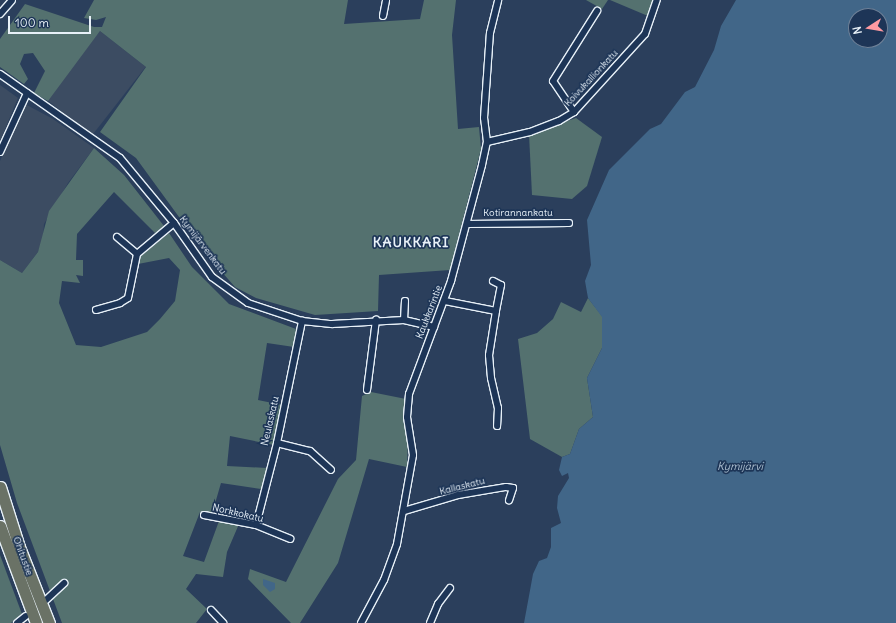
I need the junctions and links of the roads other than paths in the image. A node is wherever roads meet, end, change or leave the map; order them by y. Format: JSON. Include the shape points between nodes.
{"nodes":[{"id":1,"x":2,"y":0,"type":"edge"},
{"id":2,"x":386,"y":0,"type":"edge"},
{"id":3,"x":498,"y":0,"type":"edge"},
{"id":4,"x":657,"y":0,"type":"edge"},
{"id":5,"x":10,"y":2,"type":"edge"},
{"id":6,"x":597,"y":11,"type":"dead end"},
{"id":7,"x":0,"y":14,"type":"edge"},
{"id":8,"x":383,"y":16,"type":"dead end"},
{"id":9,"x":0,"y":74,"type":"edge"},
{"id":10,"x":26,"y":93,"type":"junction"},
{"id":11,"x":574,"y":112,"type":"junction"},
{"id":12,"x":487,"y":142,"type":"junction"},
{"id":13,"x":0,"y":152,"type":"edge"},
{"id":14,"x":174,"y":222,"type":"junction"},
{"id":15,"x":569,"y":223,"type":"dead end"},
{"id":16,"x":467,"y":224,"type":"junction"},
{"id":17,"x":117,"y":237,"type":"dead end"},
{"id":18,"x":137,"y":254,"type":"junction"},
{"id":19,"x":493,"y":281,"type":"dead end"},
{"id":20,"x":405,"y":301,"type":"dead end"},
{"id":21,"x":445,"y":301,"type":"junction"},
{"id":22,"x":96,"y":310,"type":"dead end"},
{"id":23,"x":496,"y":311,"type":"junction"},
{"id":24,"x":376,"y":320,"type":"junction"},
{"id":25,"x":404,"y":320,"type":"junction"},
{"id":26,"x":302,"y":321,"type":"junction"},
{"id":27,"x":434,"y":327,"type":"junction"},
{"id":28,"x":367,"y":390,"type":"dead end"},
{"id":29,"x":497,"y":426,"type":"dead end"},
{"id":30,"x":277,"y":443,"type":"junction"},
{"id":31,"x":331,"y":470,"type":"dead end"},
{"id":32,"x":0,"y":487,"type":"edge"},
{"id":33,"x":509,"y":500,"type":"dead end"},
{"id":34,"x":404,"y":512,"type":"junction"},
{"id":35,"x":204,"y":515,"type":"dead end"},
{"id":36,"x":256,"y":525,"type":"junction"},
{"id":37,"x":0,"y":526,"type":"edge"},
{"id":38,"x":290,"y":539,"type":"dead end"},
{"id":39,"x":64,"y":583,"type":"dead end"},
{"id":40,"x":450,"y":588,"type":"dead end"},
{"id":41,"x":46,"y":600,"type":"dead end"},
{"id":42,"x":211,"y":610,"type":"dead end"},
{"id":43,"x":26,"y":616,"type":"dead end"},
{"id":44,"x":17,"y":623,"type":"edge"},
{"id":45,"x":36,"y":623,"type":"edge"},
{"id":46,"x":49,"y":623,"type":"edge"},
{"id":47,"x":223,"y":623,"type":"edge"},
{"id":48,"x":361,"y":623,"type":"edge"},
{"id":49,"x":430,"y":623,"type":"edge"}],
"edges":[{"from":1,"to":5,"type":"street"},
{"from":2,"to":8,"type":"street"},
{"from":3,"to":12,"type":"street","name":"Kaukkarintie","via":[[490,33],[484,118]]},
{"from":4,"to":11,"type":"street","name":"Koivukallionkatu","via":[[645,34]]},
{"from":5,"to":7,"type":"street"},
{"from":6,"to":11,"type":"street","via":[[553,81]]},
{"from":9,"to":10,"type":"street","name":"Kymijärvenkatu"},
{"from":10,"to":13,"type":"street"},
{"from":10,"to":14,"type":"street","name":"Kymijärvenkatu","via":[[120,158]]},
{"from":11,"to":12,"type":"street","name":"Koivukallionkatu","via":[[530,132]]},
{"from":12,"to":16,"type":"street","name":"Kaukkarintie"},
{"from":14,"to":18,"type":"street"},
{"from":14,"to":26,"type":"street","name":"Kymijärvenkatu","via":[[212,277],[229,292],[273,313]]},
{"from":15,"to":16,"type":"street","name":"Kotirannankatu"},
{"from":16,"to":21,"type":"street","name":"Kaukkarintie"},
{"from":17,"to":18,"type":"street"},
{"from":18,"to":22,"type":"street","via":[[128,298]]},
{"from":19,"to":23,"type":"street","via":[[501,285]]},
{"from":20,"to":25,"type":"street"},
{"from":21,"to":23,"type":"street"},
{"from":21,"to":27,"type":"street","name":"Kaukkarintie"},
{"from":23,"to":29,"type":"street","via":[[489,355],[498,408]]},
{"from":24,"to":25,"type":"street","name":"Kymijärvenkatu"},
{"from":24,"to":26,"type":"street","name":"Kymijärvenkatu","via":[[332,324]]},
{"from":24,"to":28,"type":"street"},
{"from":25,"to":27,"type":"street","name":"Kymijärvenkatu"},
{"from":26,"to":30,"type":"street","name":"Neulaskatu"},
{"from":27,"to":34,"type":"street","name":"Kaukkarintie","via":[[406,407],[413,455]]},
{"from":30,"to":31,"type":"street","via":[[310,452]]},
{"from":30,"to":36,"type":"street","name":"Neulaskatu"},
{"from":32,"to":46,"type":"highway","name":"Ohitustie","via":[[19,547]]},
{"from":33,"to":34,"type":"street","name":"Kallaskatu","via":[[513,488],[506,487],[458,495]]},
{"from":34,"to":48,"type":"street","name":"Kaukkarintie","via":[[397,544],[384,580]]},
{"from":35,"to":36,"type":"street","name":"Norkkokatu"},
{"from":36,"to":38,"type":"street","name":"Norkkokatu"},
{"from":37,"to":45,"type":"highway","name":"Ohitustie"},
{"from":39,"to":41,"type":"street"},
{"from":40,"to":49,"type":"street","via":[[438,604]]},
{"from":42,"to":47,"type":"street"},
{"from":43,"to":44,"type":"street"}]}
